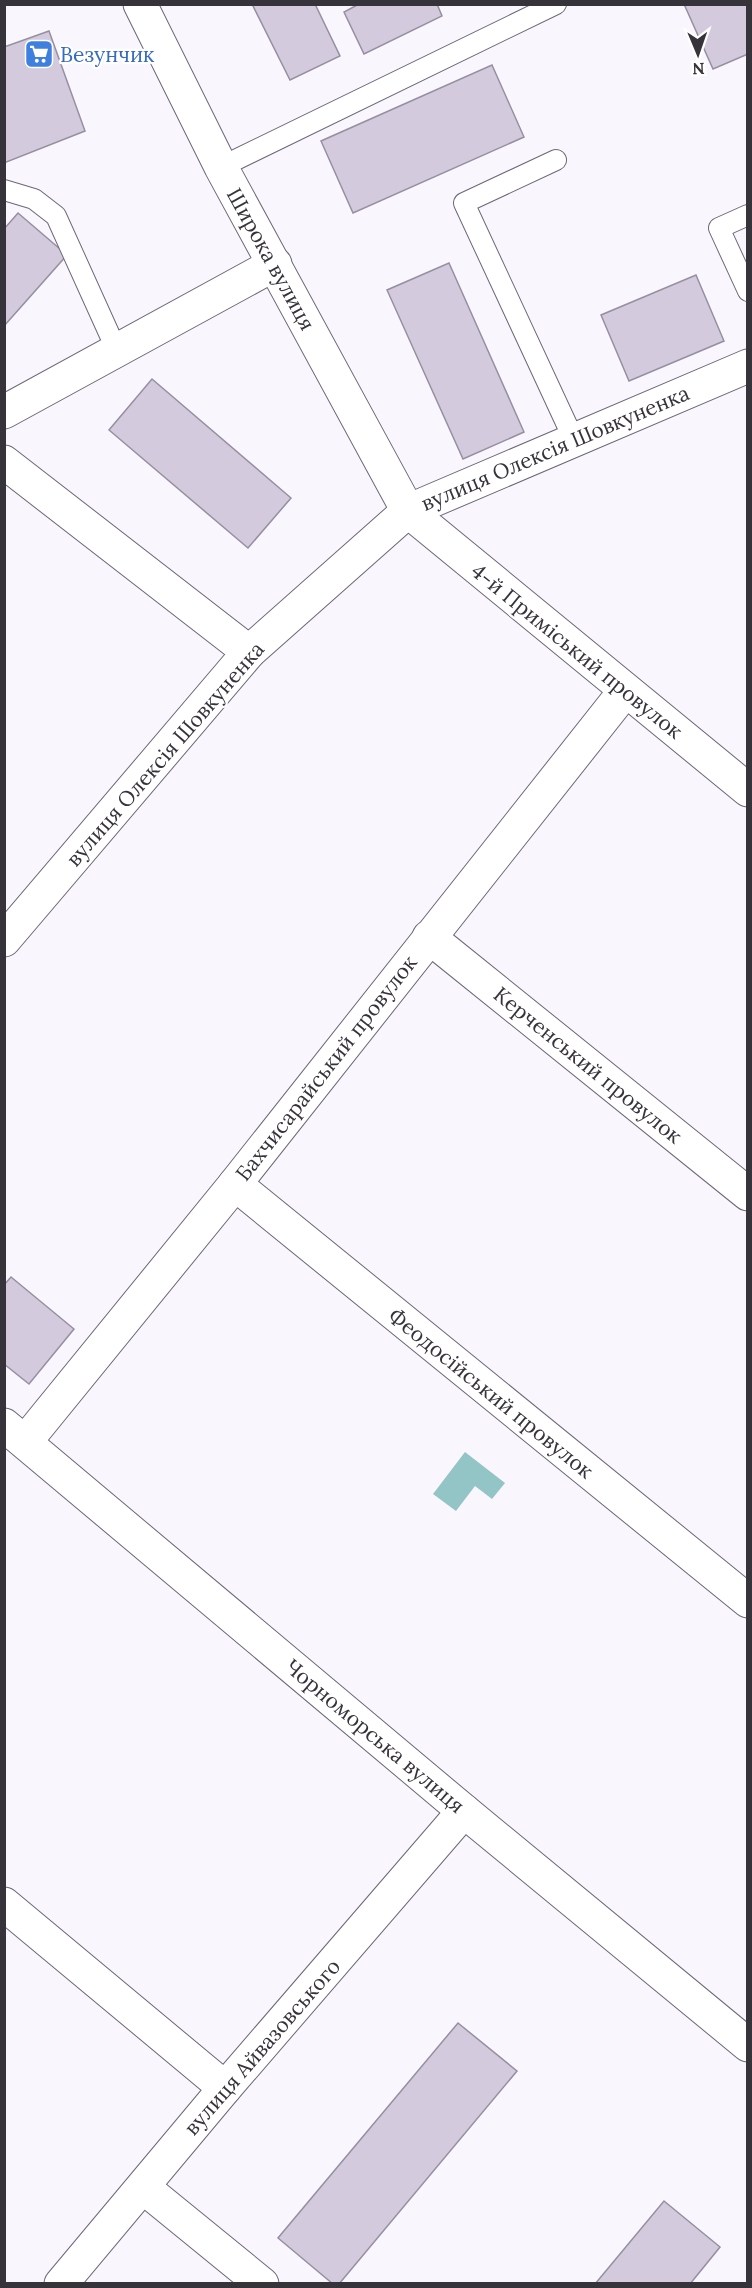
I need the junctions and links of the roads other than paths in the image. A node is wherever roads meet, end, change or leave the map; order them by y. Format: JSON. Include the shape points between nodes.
{"nodes":[{"id":1,"x":140,"y":4,"type":"edge"},
{"id":2,"x":556,"y":4,"type":"edge"},
{"id":3,"x":556,"y":160,"type":"dead end"},
{"id":4,"x":221,"y":167,"type":"junction"},
{"id":5,"x":4,"y":190,"type":"edge"},
{"id":6,"x":747,"y":215,"type":"edge"},
{"id":7,"x":275,"y":264,"type":"junction"},
{"id":8,"x":747,"y":291,"type":"edge"},
{"id":9,"x":117,"y":351,"type":"junction"},
{"id":10,"x":747,"y":366,"type":"edge"},
{"id":11,"x":4,"y":412,"type":"edge"},
{"id":12,"x":574,"y":440,"type":"junction"},
{"id":13,"x":4,"y":462,"type":"edge"},
{"id":14,"x":408,"y":511,"type":"junction"},
{"id":15,"x":249,"y":652,"type":"junction"},
{"id":16,"x":625,"y":691,"type":"junction"},
{"id":17,"x":747,"y":790,"type":"edge"},
{"id":18,"x":429,"y":936,"type":"junction"},
{"id":19,"x":4,"y":940,"type":"edge"},
{"id":20,"x":235,"y":1184,"type":"junction"},
{"id":21,"x":747,"y":1194,"type":"edge"},
{"id":22,"x":15,"y":1434,"type":"edge"},
{"id":23,"x":747,"y":1601,"type":"edge"},
{"id":24,"x":464,"y":1811,"type":"junction"},
{"id":25,"x":4,"y":1904,"type":"edge"},
{"id":26,"x":747,"y":2045,"type":"edge"},
{"id":27,"x":225,"y":2088,"type":"junction"},
{"id":28,"x":143,"y":2187,"type":"junction"},
{"id":29,"x":62,"y":2283,"type":"edge"},
{"id":30,"x":262,"y":2283,"type":"edge"}],
"edges":[{"from":1,"to":4,"type":"street","name":"Широка вулиця"},
{"from":2,"to":4,"type":"lane"},
{"from":3,"to":12,"type":"lane","via":[[464,203]]},
{"from":4,"to":7,"type":"street","name":"Широка вулиця"},
{"from":5,"to":9,"type":"lane","via":[[34,199],[56,216]]},
{"from":6,"to":8,"type":"lane","via":[[719,228]]},
{"from":7,"to":9,"type":"street"},
{"from":7,"to":14,"type":"street","name":"Широка вулиця"},
{"from":9,"to":11,"type":"street"},
{"from":10,"to":12,"type":"street","name":"вулиця Олексія Шовкуненка"},
{"from":12,"to":14,"type":"street","name":"вулиця Олексія Шовкуненка"},
{"from":13,"to":15,"type":"street"},
{"from":14,"to":15,"type":"street","name":"вулиця Олексія Шовкуненка"},
{"from":14,"to":16,"type":"street","name":"4-й Приміський провулок"},
{"from":15,"to":19,"type":"street","name":"вулиця Олексія Шовкуненка"},
{"from":16,"to":17,"type":"street","name":"4-й Приміський провулок"},
{"from":16,"to":18,"type":"street","name":"Бахчисарайський провулок"},
{"from":18,"to":20,"type":"street","name":"Бахчисарайський провулок"},
{"from":18,"to":21,"type":"street","name":"Керченський провулок"},
{"from":20,"to":22,"type":"street","name":"Бахчисарайський провулок"},
{"from":20,"to":23,"type":"street","name":"Феодосійський провулок"},
{"from":22,"to":24,"type":"street","name":"Чорноморська вулиця"},
{"from":24,"to":26,"type":"street","name":"Чорноморська вулиця"},
{"from":24,"to":27,"type":"street","name":"вулиця Айвазовського"},
{"from":25,"to":27,"type":"street"},
{"from":27,"to":28,"type":"street","name":"вулиця Айвазовського"},
{"from":28,"to":29,"type":"street","name":"вулиця Айвазовського"},
{"from":28,"to":30,"type":"street"}]}
